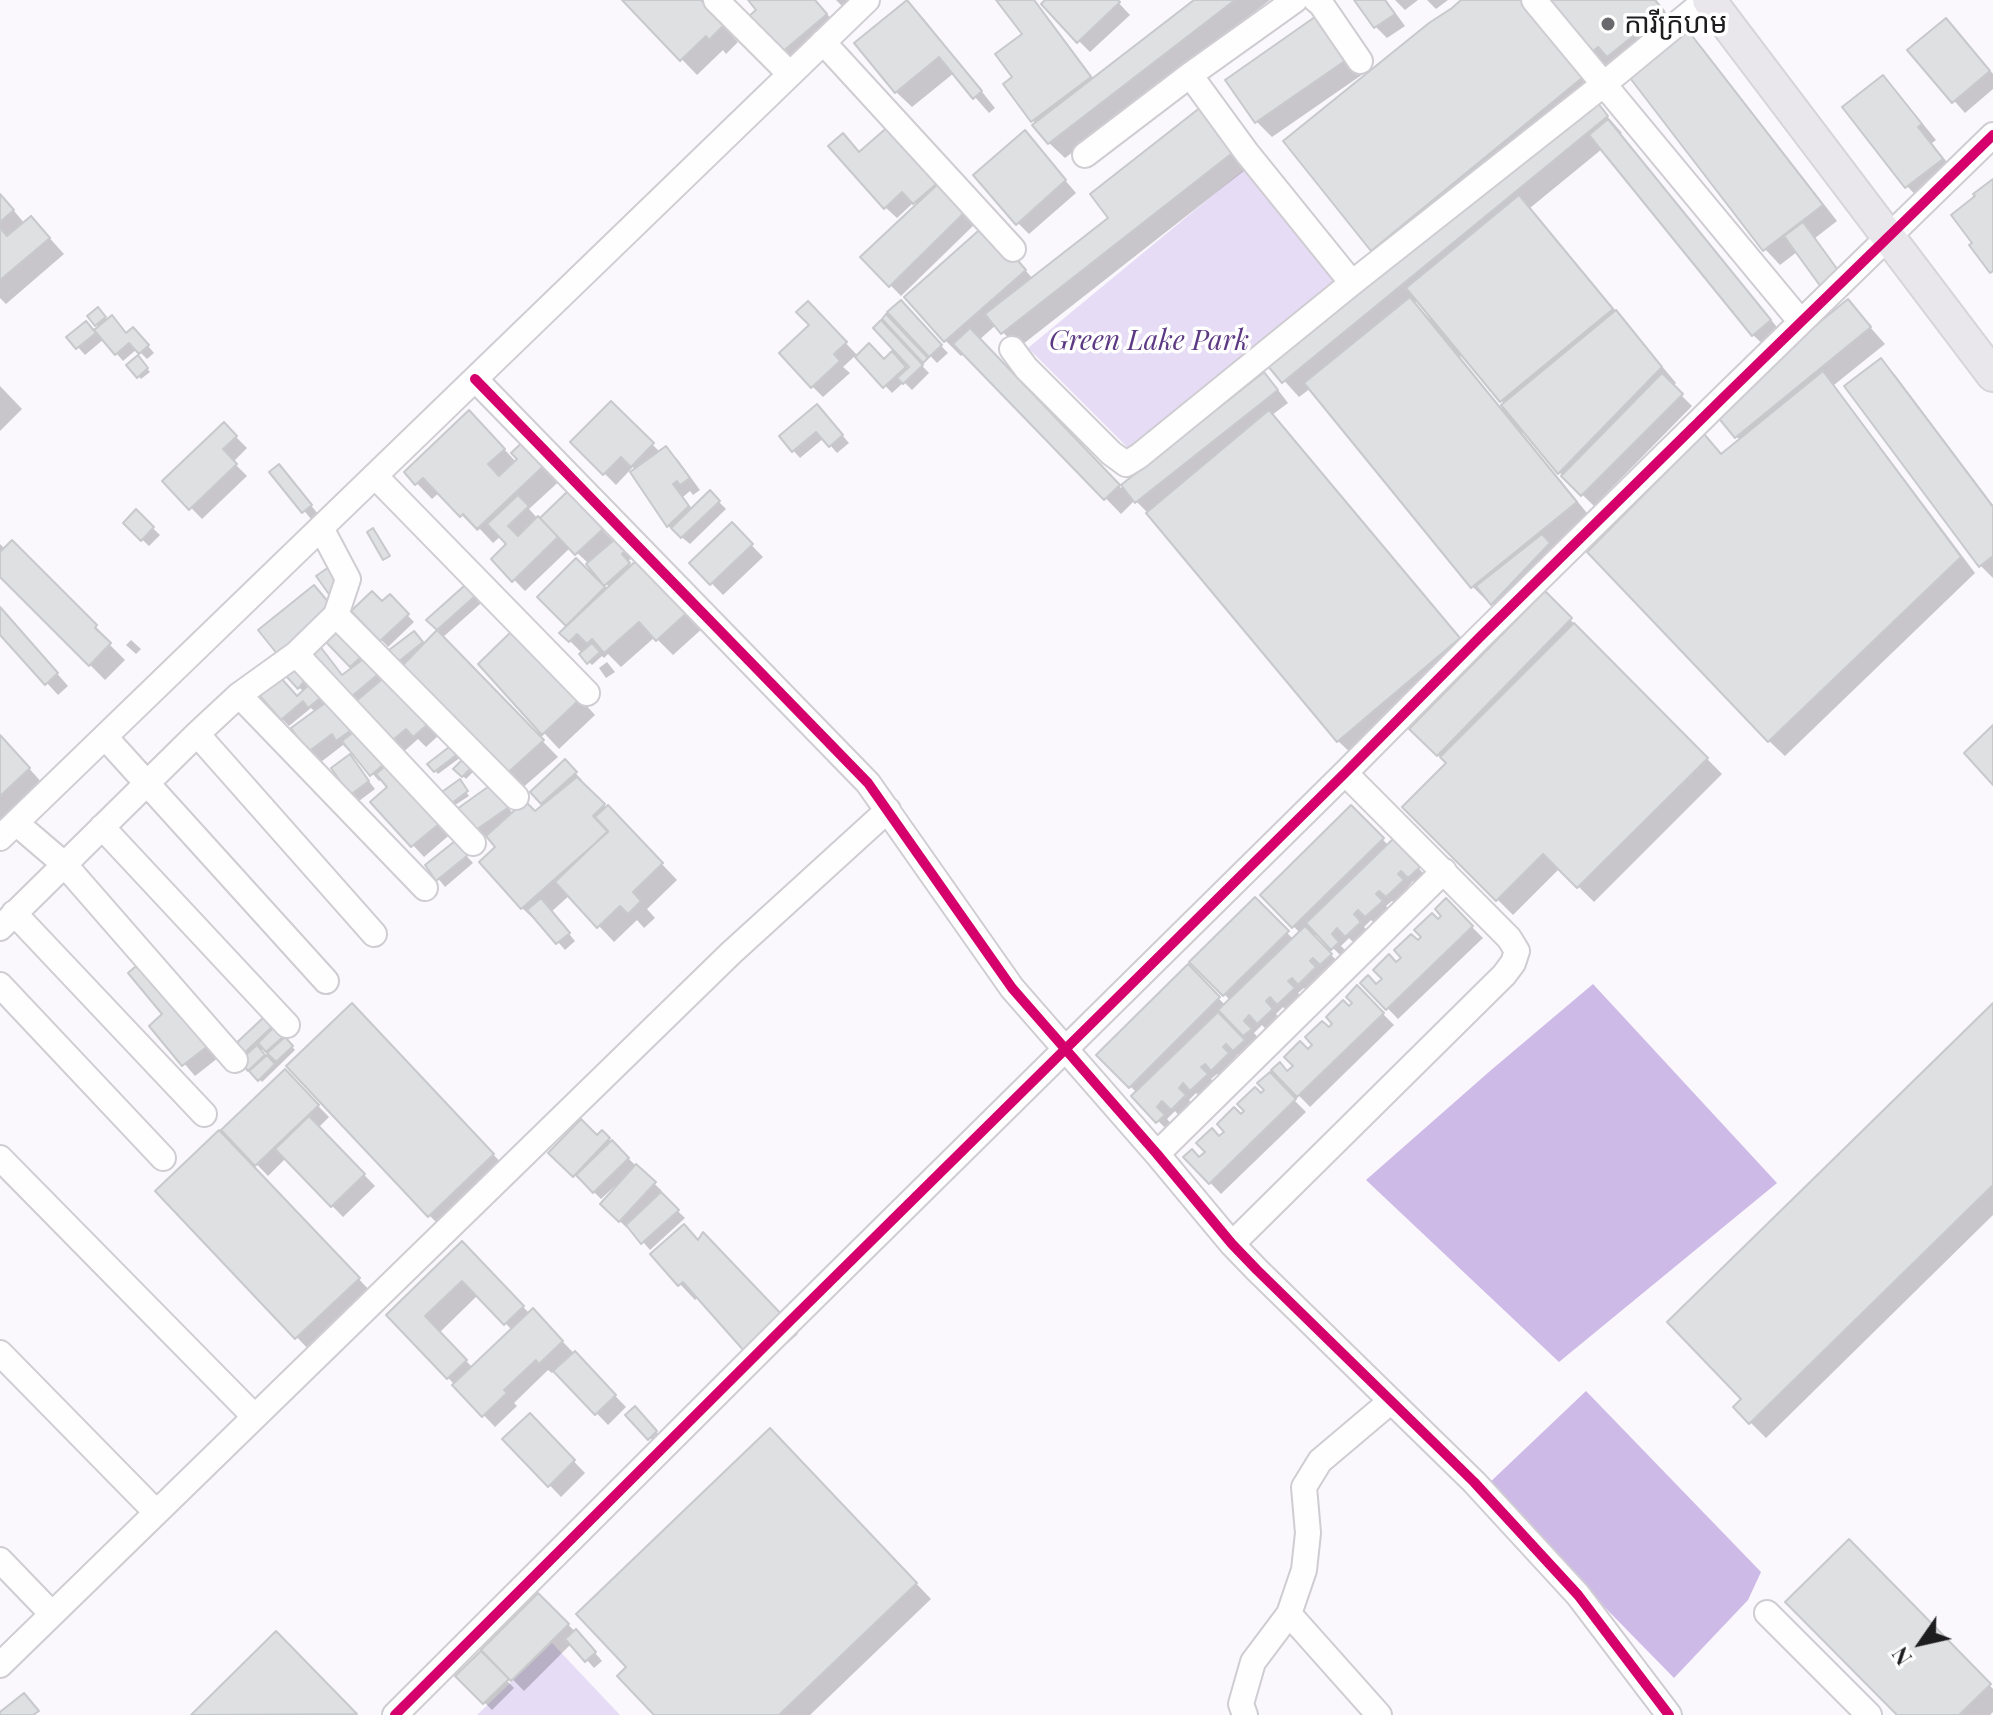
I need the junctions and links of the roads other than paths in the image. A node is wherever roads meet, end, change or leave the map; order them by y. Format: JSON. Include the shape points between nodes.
{"nodes":[{"id":1,"x":716,"y":0,"type":"edge"},
{"id":2,"x":867,"y":0,"type":"edge"},
{"id":3,"x":1295,"y":0,"type":"edge"},
{"id":4,"x":1316,"y":0,"type":"edge"},
{"id":5,"x":1534,"y":0,"type":"edge"},
{"id":6,"x":1708,"y":0,"type":"edge"},
{"id":7,"x":823,"y":42,"type":"junction"},
{"id":8,"x":1360,"y":61,"type":"dead end"},
{"id":9,"x":790,"y":74,"type":"junction"},
{"id":10,"x":1190,"y":75,"type":"junction"},
{"id":11,"x":1604,"y":84,"type":"junction"},
{"id":12,"x":1993,"y":135,"type":"edge"},
{"id":13,"x":1085,"y":155,"type":"dead end"},
{"id":14,"x":1888,"y":236,"type":"junction"},
{"id":15,"x":1013,"y":249,"type":"dead end"},
{"id":16,"x":1352,"y":283,"type":"junction"},
{"id":17,"x":1801,"y":322,"type":"junction"},
{"id":18,"x":1012,"y":349,"type":"dead end"},
{"id":19,"x":1993,"y":375,"type":"edge"},
{"id":20,"x":475,"y":379,"type":"junction"},
{"id":21,"x":375,"y":476,"type":"junction"},
{"id":22,"x":321,"y":528,"type":"junction"},
{"id":23,"x":336,"y":615,"type":"junction"},
{"id":24,"x":296,"y":654,"type":"junction"},
{"id":25,"x":587,"y":693,"type":"dead end"},
{"id":26,"x":239,"y":695,"type":"junction"},
{"id":27,"x":197,"y":734,"type":"junction"},
{"id":28,"x":105,"y":737,"type":"junction"},
{"id":29,"x":1345,"y":773,"type":"junction"},
{"id":30,"x":148,"y":782,"type":"junction"},
{"id":31,"x":516,"y":797,"type":"dead end"},
{"id":32,"x":888,"y":810,"type":"junction"},
{"id":33,"x":102,"y":827,"type":"junction"},
{"id":34,"x":8,"y":831,"type":"edge"},
{"id":35,"x":473,"y":843,"type":"dead end"},
{"id":36,"x":64,"y":864,"type":"junction"},
{"id":37,"x":1444,"y":871,"type":"junction"},
{"id":38,"x":425,"y":888,"type":"dead end"},
{"id":39,"x":7,"y":920,"type":"edge"},
{"id":40,"x":374,"y":934,"type":"dead end"},
{"id":41,"x":326,"y":981,"type":"dead end"},
{"id":42,"x":0,"y":985,"type":"edge"},
{"id":43,"x":287,"y":1025,"type":"dead end"},
{"id":44,"x":1065,"y":1048,"type":"junction"},
{"id":45,"x":235,"y":1060,"type":"dead end"},
{"id":46,"x":204,"y":1114,"type":"dead end"},
{"id":47,"x":1157,"y":1154,"type":"junction"},
{"id":48,"x":0,"y":1158,"type":"edge"},
{"id":49,"x":163,"y":1158,"type":"dead end"},
{"id":50,"x":1232,"y":1244,"type":"junction"},
{"id":51,"x":0,"y":1353,"type":"edge"},
{"id":52,"x":1391,"y":1401,"type":"junction"},
{"id":53,"x":254,"y":1416,"type":"junction"},
{"id":54,"x":156,"y":1512,"type":"junction"},
{"id":55,"x":0,"y":1560,"type":"edge"},
{"id":56,"x":1767,"y":1613,"type":"dead end"},
{"id":57,"x":52,"y":1614,"type":"junction"},
{"id":58,"x":1289,"y":1614,"type":"junction"},
{"id":59,"x":0,"y":1665,"type":"edge"},
{"id":60,"x":395,"y":1715,"type":"edge"},
{"id":61,"x":1245,"y":1715,"type":"edge"},
{"id":62,"x":1379,"y":1715,"type":"edge"},
{"id":63,"x":1669,"y":1715,"type":"edge"},
{"id":64,"x":1869,"y":1715,"type":"edge"}],
"edges":[{"from":1,"to":9,"type":"street"},
{"from":2,"to":7,"type":"street"},
{"from":3,"to":10,"type":"street"},
{"from":4,"to":8,"type":"street"},
{"from":5,"to":11,"type":"street"},
{"from":6,"to":11,"type":"street"},
{"from":6,"to":14,"type":"main road"},
{"from":7,"to":9,"type":"street"},
{"from":7,"to":15,"type":"street"},
{"from":9,"to":20,"type":"street"},
{"from":10,"to":13,"type":"street"},
{"from":10,"to":16,"type":"street"},
{"from":11,"to":16,"type":"street"},
{"from":11,"to":17,"type":"street"},
{"from":12,"to":14,"type":"street"},
{"from":14,"to":17,"type":"street"},
{"from":14,"to":19,"type":"main road"},
{"from":16,"to":18,"type":"street","via":[[1126,464]]},
{"from":17,"to":29,"type":"street"},
{"from":20,"to":21,"type":"street"},
{"from":20,"to":32,"type":"street","via":[[868,783]]},
{"from":21,"to":22,"type":"street"},
{"from":21,"to":25,"type":"street"},
{"from":22,"to":23,"type":"street","via":[[348,579]]},
{"from":22,"to":28,"type":"street"},
{"from":23,"to":24,"type":"street"},
{"from":23,"to":31,"type":"street"},
{"from":24,"to":26,"type":"street"},
{"from":24,"to":35,"type":"street"},
{"from":26,"to":27,"type":"street"},
{"from":26,"to":38,"type":"street"},
{"from":27,"to":30,"type":"street"},
{"from":27,"to":40,"type":"street"},
{"from":28,"to":30,"type":"street"},
{"from":28,"to":34,"type":"street"},
{"from":29,"to":37,"type":"street"},
{"from":29,"to":44,"type":"street"},
{"from":30,"to":33,"type":"street"},
{"from":30,"to":41,"type":"street"},
{"from":32,"to":44,"type":"street","via":[[1012,988]]},
{"from":32,"to":53,"type":"street","via":[[731,953]]},
{"from":33,"to":36,"type":"street"},
{"from":33,"to":43,"type":"street"},
{"from":34,"to":36,"type":"street"},
{"from":36,"to":39,"type":"street"},
{"from":36,"to":45,"type":"street"},
{"from":37,"to":47,"type":"street"},
{"from":37,"to":50,"type":"street","via":[[1509,938],[1517,951],[1513,963]]},
{"from":39,"to":46,"type":"street"},
{"from":42,"to":49,"type":"street"},
{"from":44,"to":47,"type":"street"},
{"from":44,"to":60,"type":"street"},
{"from":47,"to":50,"type":"street"},
{"from":48,"to":53,"type":"street"},
{"from":50,"to":52,"type":"street"},
{"from":51,"to":54,"type":"street"},
{"from":52,"to":58,"type":"street","via":[[1320,1461],[1304,1487],[1304,1570]]},
{"from":52,"to":63,"type":"street","via":[[1578,1595]]},
{"from":53,"to":54,"type":"street"},
{"from":54,"to":57,"type":"street"},
{"from":55,"to":57,"type":"street"},
{"from":56,"to":64,"type":"street"},
{"from":57,"to":59,"type":"street"},
{"from":58,"to":61,"type":"street","via":[[1253,1662],[1241,1704]]},
{"from":58,"to":62,"type":"street"}]}
